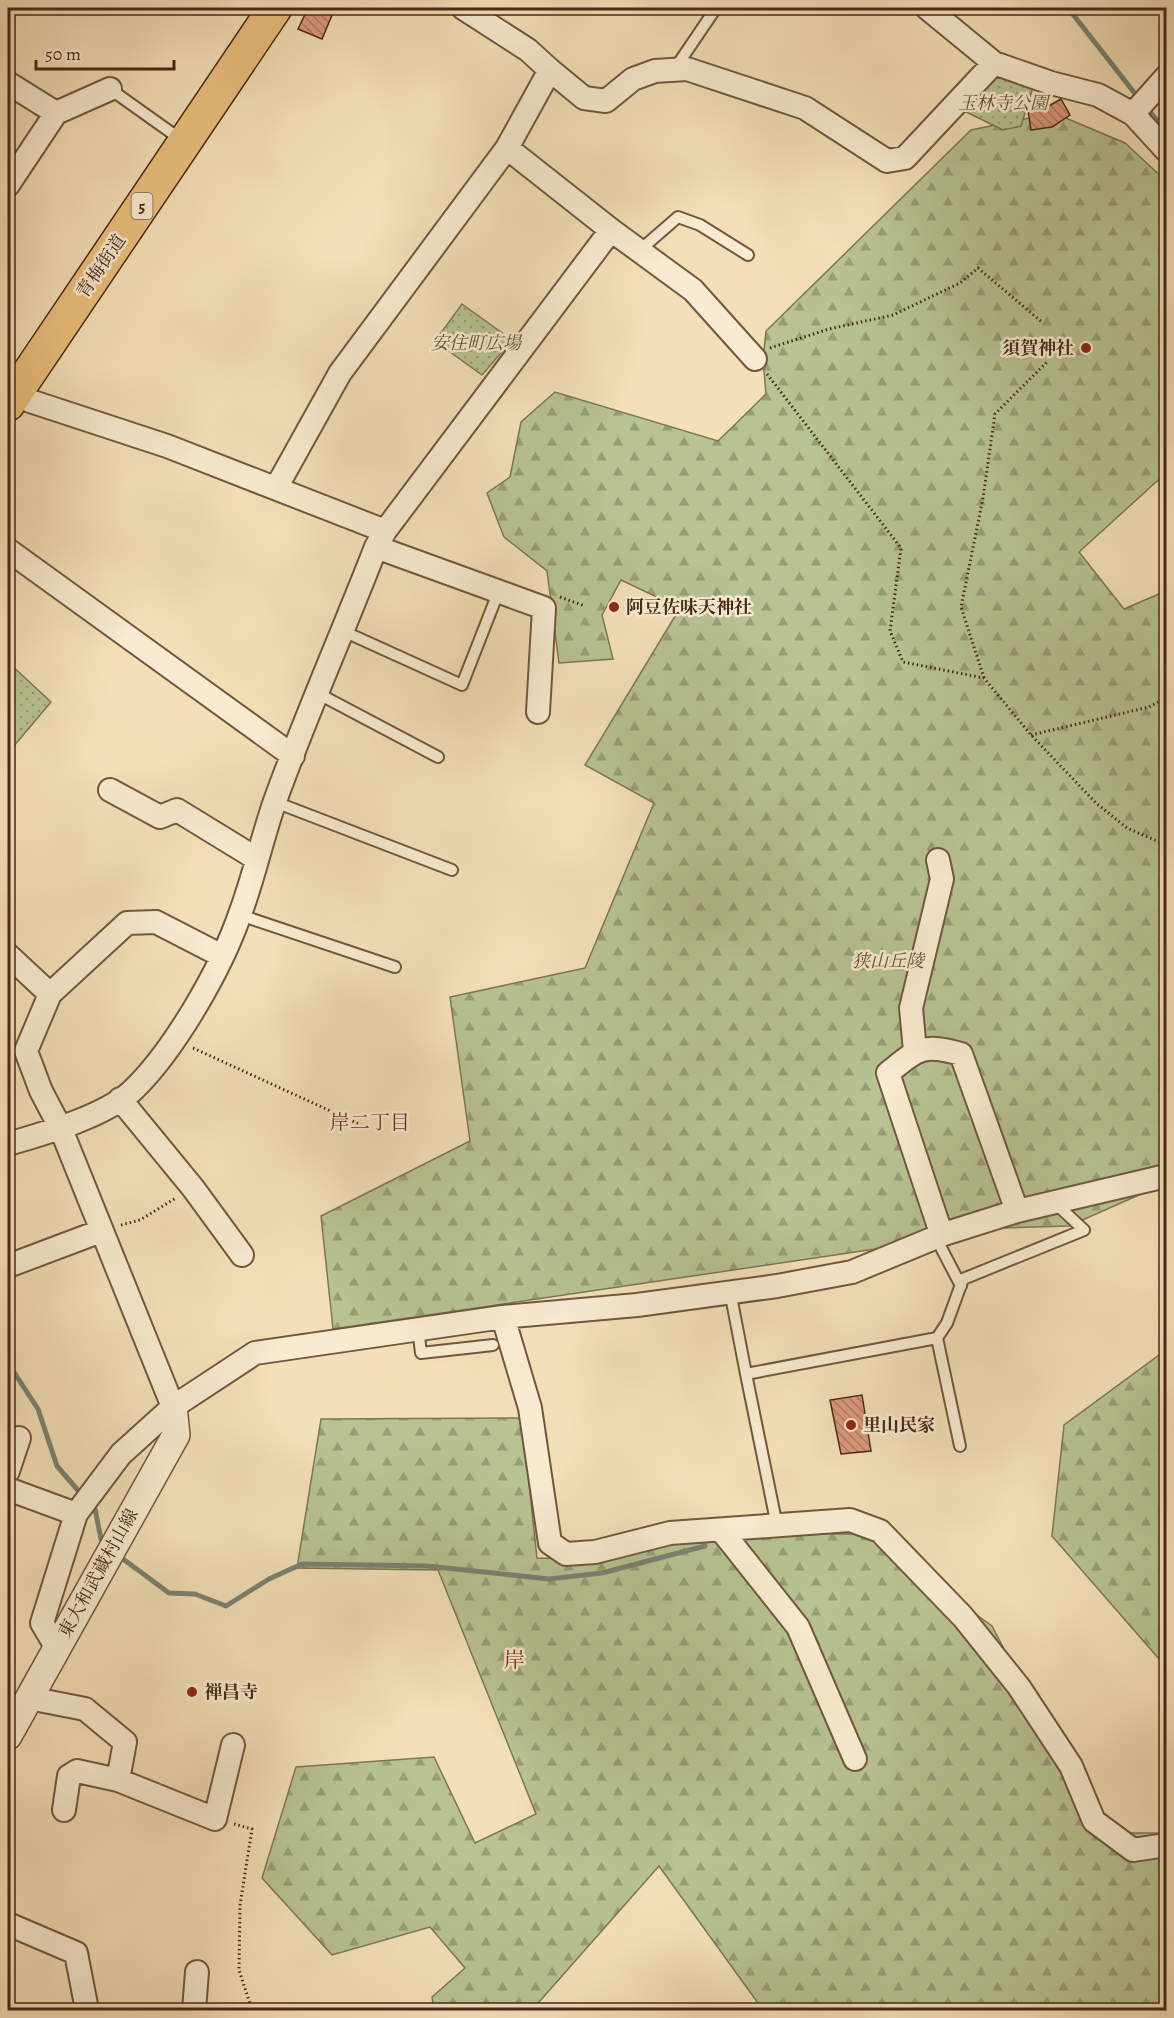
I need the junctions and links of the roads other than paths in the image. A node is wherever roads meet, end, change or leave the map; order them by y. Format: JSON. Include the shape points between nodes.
{"nodes":[{"id":1,"x":275,"y":8,"type":"edge"},
{"id":2,"x":465,"y":8,"type":"edge"},
{"id":3,"x":716,"y":8,"type":"edge"},
{"id":4,"x":927,"y":8,"type":"edge"},
{"id":5,"x":994,"y":63,"type":"junction"},
{"id":6,"x":550,"y":70,"type":"junction"},
{"id":7,"x":674,"y":70,"type":"junction"},
{"id":8,"x":1167,"y":77,"type":"edge"},
{"id":9,"x":8,"y":83,"type":"edge"},
{"id":10,"x":110,"y":89,"type":"joint"},
{"id":11,"x":56,"y":113,"type":"junction"},
{"id":12,"x":1132,"y":114,"type":"junction"},
{"id":13,"x":185,"y":142,"type":"junction"},
{"id":14,"x":507,"y":148,"type":"junction"},
{"id":15,"x":1167,"y":150,"type":"edge"},
{"id":16,"x":8,"y":185,"type":"edge"},
{"id":17,"x":611,"y":230,"type":"junction"},
{"id":18,"x":639,"y":250,"type":"junction"},
{"id":19,"x":748,"y":255,"type":"dead end"},
{"id":20,"x":753,"y":356,"type":"road end"},
{"id":21,"x":10,"y":395,"type":"edge"},
{"id":22,"x":276,"y":488,"type":"junction"},
{"id":23,"x":380,"y":539,"type":"junction"},
{"id":24,"x":8,"y":549,"type":"edge"},
{"id":25,"x":498,"y":593,"type":"junction"},
{"id":26,"x":344,"y":631,"type":"junction"},
{"id":27,"x":317,"y":693,"type":"junction"},
{"id":28,"x":538,"y":712,"type":"dead end"},
{"id":29,"x":293,"y":756,"type":"junction"},
{"id":30,"x":438,"y":757,"type":"dead end"},
{"id":31,"x":110,"y":790,"type":"dead end"},
{"id":32,"x":274,"y":802,"type":"junction"},
{"id":33,"x":257,"y":859,"type":"junction"},
{"id":34,"x":938,"y":860,"type":"dead end"},
{"id":35,"x":452,"y":870,"type":"dead end"},
{"id":36,"x":240,"y":915,"type":"junction"},
{"id":37,"x":8,"y":955,"type":"edge"},
{"id":38,"x":222,"y":956,"type":"junction"},
{"id":39,"x":394,"y":967,"type":"dead end"},
{"id":40,"x":50,"y":994,"type":"junction"},
{"id":41,"x":915,"y":1051,"type":"junction"},
{"id":42,"x":120,"y":1099,"type":"junction"},
{"id":43,"x":61,"y":1129,"type":"junction"},
{"id":44,"x":8,"y":1144,"type":"edge"},
{"id":45,"x":1167,"y":1176,"type":"edge"},
{"id":46,"x":1055,"y":1203,"type":"junction"},
{"id":47,"x":1017,"y":1211,"type":"junction"},
{"id":48,"x":101,"y":1232,"type":"junction"},
{"id":49,"x":940,"y":1236,"type":"junction"},
{"id":50,"x":242,"y":1255,"type":"dead end"},
{"id":51,"x":8,"y":1266,"type":"edge"},
{"id":52,"x":961,"y":1286,"type":"junction"},
{"id":53,"x":730,"y":1292,"type":"junction"},
{"id":54,"x":503,"y":1317,"type":"junction"},
{"id":55,"x":418,"y":1328,"type":"junction"},
{"id":56,"x":937,"y":1338,"type":"junction"},
{"id":57,"x":493,"y":1345,"type":"dead end"},
{"id":58,"x":746,"y":1374,"type":"junction"},
{"id":59,"x":173,"y":1407,"type":"junction"},
{"id":60,"x":19,"y":1438,"type":"dead end"},
{"id":61,"x":960,"y":1446,"type":"dead end"},
{"id":62,"x":8,"y":1470,"type":"edge"},
{"id":63,"x":8,"y":1489,"type":"edge"},
{"id":64,"x":83,"y":1504,"type":"junction"},
{"id":65,"x":777,"y":1526,"type":"junction"},
{"id":66,"x":721,"y":1530,"type":"junction"},
{"id":67,"x":57,"y":1648,"type":"junction"},
{"id":68,"x":20,"y":1704,"type":"edge"},
{"id":69,"x":8,"y":1736,"type":"edge"},
{"id":70,"x":233,"y":1745,"type":"dead end"},
{"id":71,"x":855,"y":1759,"type":"dead end"},
{"id":72,"x":118,"y":1780,"type":"junction"},
{"id":73,"x":64,"y":1810,"type":"dead end"},
{"id":74,"x":1167,"y":1845,"type":"edge"},
{"id":75,"x":8,"y":1924,"type":"edge"},
{"id":76,"x":197,"y":1972,"type":"dead end"},
{"id":77,"x":87,"y":2010,"type":"edge"},
{"id":78,"x":194,"y":2010,"type":"edge"}],
"edges":[{"from":1,"to":13,"type":"main road","name":"青梅街道","number":"5"},
{"from":2,"to":6,"type":"street","via":[[528,50]]},
{"from":3,"to":7,"type":"lane"},
{"from":4,"to":5,"type":"street"},
{"from":5,"to":7,"type":"street","via":[[905,158],[887,162],[805,108],[687,69]]},
{"from":5,"to":12,"type":"street","via":[[1098,95]]},
{"from":6,"to":7,"type":"street","via":[[584,98],[606,101],[633,79],[655,71]]},
{"from":6,"to":14,"type":"street"},
{"from":8,"to":12,"type":"street"},
{"from":9,"to":11,"type":"street"},
{"from":10,"to":11,"type":"street"},
{"from":10,"to":13,"type":"lane"},
{"from":11,"to":16,"type":"street"},
{"from":12,"to":15,"type":"street"},
{"from":13,"to":21,"type":"main road","name":"青梅街道","number":"5"},
{"from":14,"to":17,"type":"street"},
{"from":14,"to":22,"type":"street","via":[[340,373]]},
{"from":17,"to":18,"type":"street"},
{"from":17,"to":23,"type":"street"},
{"from":18,"to":19,"type":"lane","via":[[678,217],[700,225]]},
{"from":18,"to":20,"type":"street","via":[[693,290]]},
{"from":21,"to":22,"type":"street","via":[[166,446]]},
{"from":22,"to":23,"type":"street"},
{"from":23,"to":25,"type":"street"},
{"from":23,"to":26,"type":"street"},
{"from":24,"to":29,"type":"street"},
{"from":25,"to":26,"type":"lane","via":[[462,685]]},
{"from":25,"to":28,"type":"street","via":[[544,608]]},
{"from":26,"to":27,"type":"street"},
{"from":27,"to":29,"type":"street"},
{"from":27,"to":30,"type":"lane"},
{"from":29,"to":32,"type":"street"},
{"from":31,"to":33,"type":"street","via":[[160,817],[177,810]]},
{"from":32,"to":33,"type":"street"},
{"from":32,"to":35,"type":"lane"},
{"from":33,"to":36,"type":"street"},
{"from":34,"to":41,"type":"street","via":[[942,879],[910,1008]]},
{"from":36,"to":38,"type":"street"},
{"from":36,"to":39,"type":"lane"},
{"from":37,"to":40,"type":"street"},
{"from":38,"to":40,"type":"street","via":[[156,922],[127,923]]},
{"from":38,"to":42,"type":"street","via":[[168,1051]]},
{"from":40,"to":43,"type":"street","via":[[26,1051]]},
{"from":41,"to":47,"type":"street","via":[[935,1047],[961,1054]]},
{"from":41,"to":49,"type":"street","via":[[888,1073]]},
{"from":42,"to":43,"type":"street"},
{"from":42,"to":50,"type":"street"},
{"from":43,"to":44,"type":"street"},
{"from":43,"to":48,"type":"street"},
{"from":45,"to":46,"type":"street"},
{"from":46,"to":47,"type":"street"},
{"from":46,"to":52,"type":"lane","via":[[1084,1230],[986,1268],[963,1279]]},
{"from":47,"to":49,"type":"street"},
{"from":48,"to":51,"type":"street"},
{"from":48,"to":59,"type":"street"},
{"from":49,"to":52,"type":"lane"},
{"from":49,"to":53,"type":"street","via":[[852,1272]]},
{"from":52,"to":56,"type":"lane"},
{"from":53,"to":54,"type":"street","via":[[578,1312]]},
{"from":53,"to":58,"type":"lane"},
{"from":54,"to":55,"type":"street"},
{"from":54,"to":66,"type":"street","via":[[530,1408],[550,1543],[566,1554],[595,1552],[670,1533]]},
{"from":55,"to":57,"type":"lane","via":[[421,1353]]},
{"from":55,"to":59,"type":"street","via":[[255,1353]]},
{"from":56,"to":58,"type":"lane"},
{"from":56,"to":61,"type":"lane"},
{"from":58,"to":65,"type":"lane"},
{"from":59,"to":64,"type":"street","via":[[121,1454]]},
{"from":59,"to":67,"type":"street","name":"東大和武蔵村山線","via":[[176,1434]]},
{"from":60,"to":62,"type":"street"},
{"from":63,"to":64,"type":"street"},
{"from":64,"to":67,"type":"street","via":[[42,1623]]},
{"from":65,"to":66,"type":"street"},
{"from":65,"to":74,"type":"street","via":[[850,1520],[880,1531],[963,1617],[1019,1687],[1071,1766],[1094,1821],[1134,1850]]},
{"from":66,"to":71,"type":"street","via":[[798,1627]]},
{"from":67,"to":68,"type":"street","name":"東大和武蔵村山線"},
{"from":68,"to":69,"type":"street","name":"東大和武蔵村山線"},
{"from":68,"to":72,"type":"street","via":[[85,1709],[125,1742]]},
{"from":70,"to":72,"type":"street","via":[[215,1819]]},
{"from":72,"to":73,"type":"street","via":[[77,1771],[69,1776]]},
{"from":75,"to":77,"type":"street","via":[[76,1953]]},
{"from":76,"to":78,"type":"street"}]}
